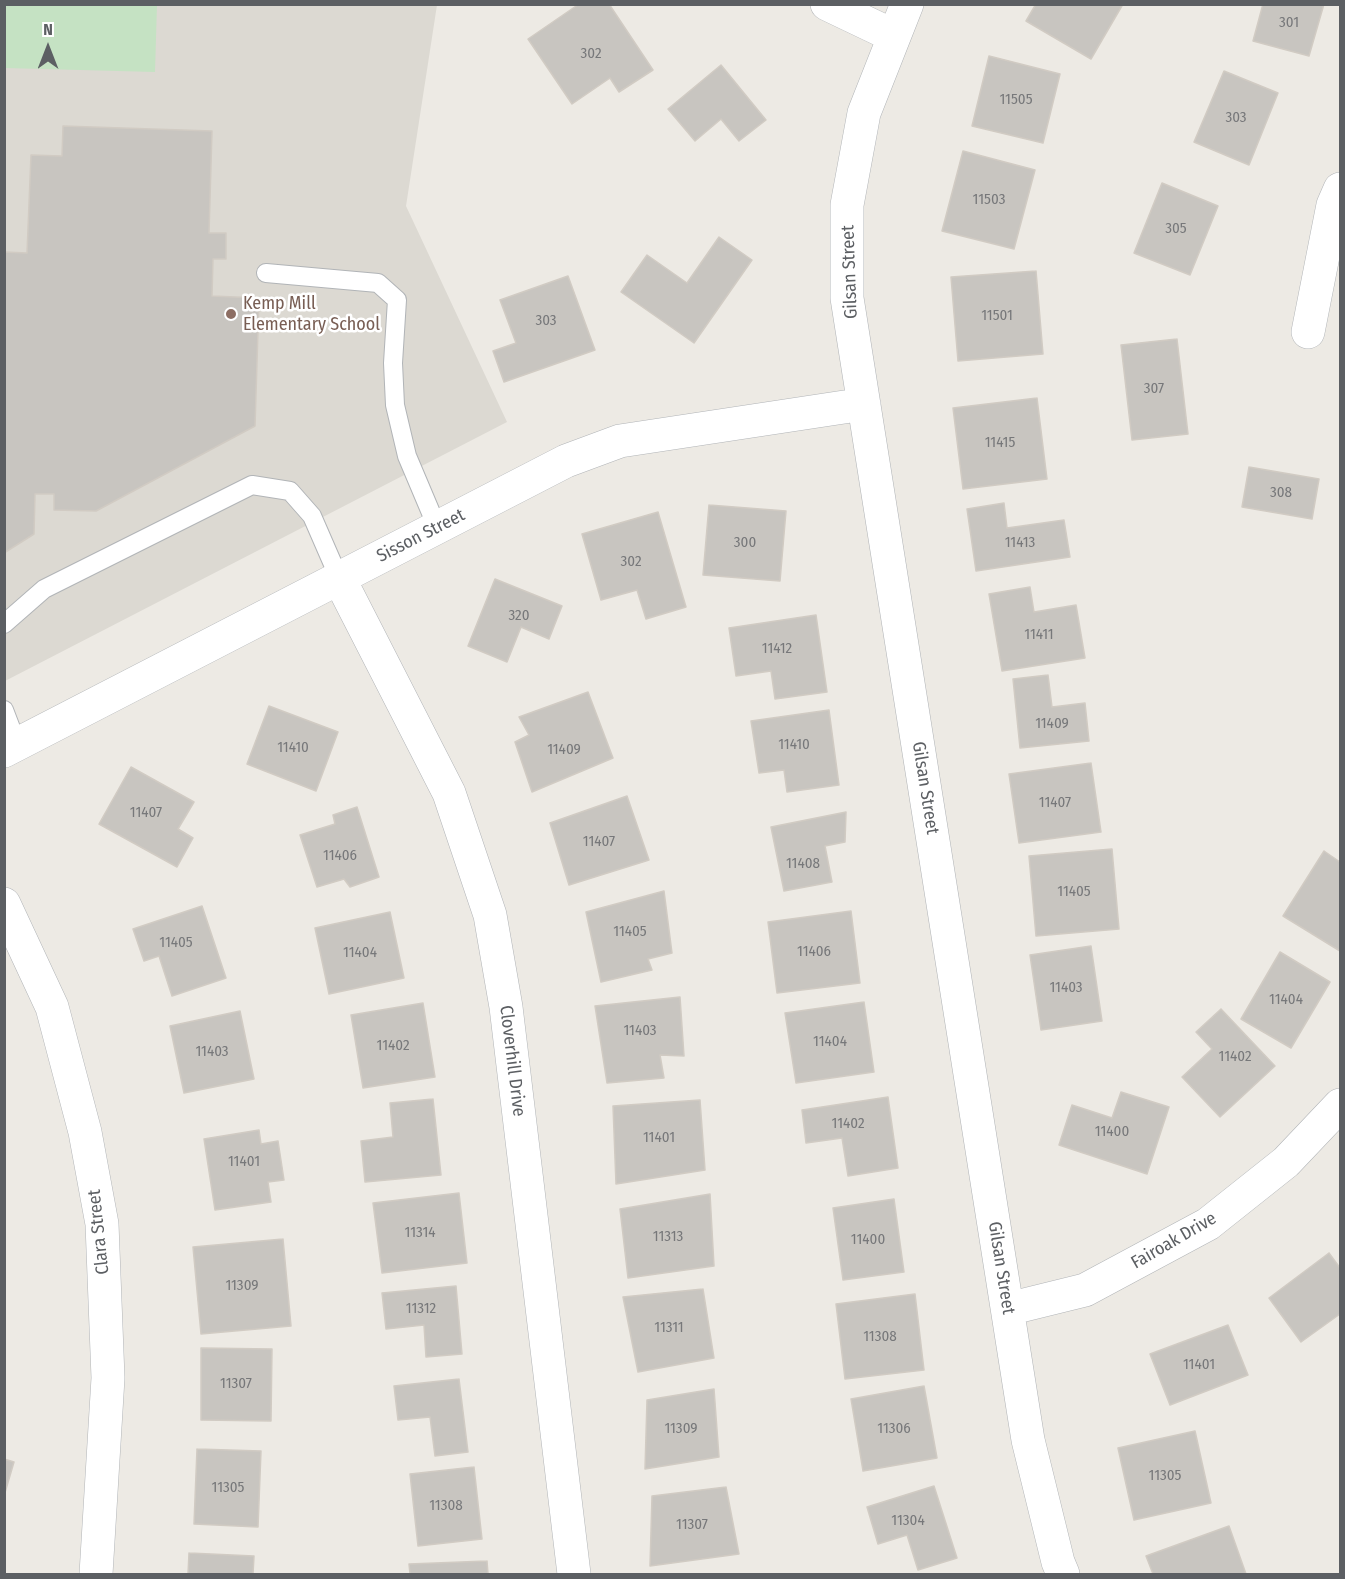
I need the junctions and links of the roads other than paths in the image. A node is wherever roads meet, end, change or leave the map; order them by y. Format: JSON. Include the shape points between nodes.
{"nodes":[{"id":1,"x":827,"y":4,"type":"edge"},
{"id":2,"x":907,"y":4,"type":"edge"},
{"id":3,"x":894,"y":36,"type":"junction"},
{"id":4,"x":1341,"y":189,"type":"edge"},
{"id":5,"x":266,"y":273,"type":"dead end"},
{"id":6,"x":1308,"y":332,"type":"dead end"},
{"id":7,"x":864,"y":404,"type":"junction"},
{"id":8,"x":437,"y":527,"type":"junction"},
{"id":9,"x":339,"y":578,"type":"junction"},
{"id":10,"x":4,"y":624,"type":"edge"},
{"id":11,"x":4,"y":710,"type":"edge"},
{"id":12,"x":11,"y":747,"type":"edge"},
{"id":13,"x":4,"y":904,"type":"edge"},
{"id":14,"x":1341,"y":1105,"type":"edge"},
{"id":15,"x":1008,"y":1310,"type":"junction"},
{"id":16,"x":96,"y":1575,"type":"edge"},
{"id":17,"x":574,"y":1575,"type":"edge"},
{"id":18,"x":1063,"y":1575,"type":"edge"}],
"edges":[{"from":1,"to":3,"type":"street"},
{"from":2,"to":3,"type":"street","name":"Gilsan Street"},
{"from":3,"to":7,"type":"street","name":"Gilsan Street","via":[[864,113],[847,205],[847,297]]},
{"from":4,"to":6,"type":"street","via":[[1333,205]]},
{"from":5,"to":8,"type":"lane","via":[[378,283],[397,300],[395,405],[407,456]]},
{"from":7,"to":8,"type":"street","name":"Sisson Street","via":[[620,441],[566,460]]},
{"from":7,"to":15,"type":"street","name":"Gilsan Street"},
{"from":8,"to":9,"type":"street","name":"Sisson Street"},
{"from":9,"to":10,"type":"lane","via":[[312,516],[290,491],[252,485],[44,589]]},
{"from":9,"to":12,"type":"street","name":"Sisson Street"},
{"from":9,"to":17,"type":"street","name":"Cloverhill Drive","via":[[449,793],[489,915],[506,1007]]},
{"from":11,"to":12,"type":"lane"},
{"from":13,"to":16,"type":"street","name":"Clara Street","via":[[52,1007],[85,1132],[102,1224],[108,1378]]},
{"from":14,"to":15,"type":"street","name":"Fairoak Drive","via":[[1286,1162],[1209,1224],[1085,1290]]},
{"from":15,"to":18,"type":"street","name":"Gilsan Street","via":[[1028,1440]]}]}
